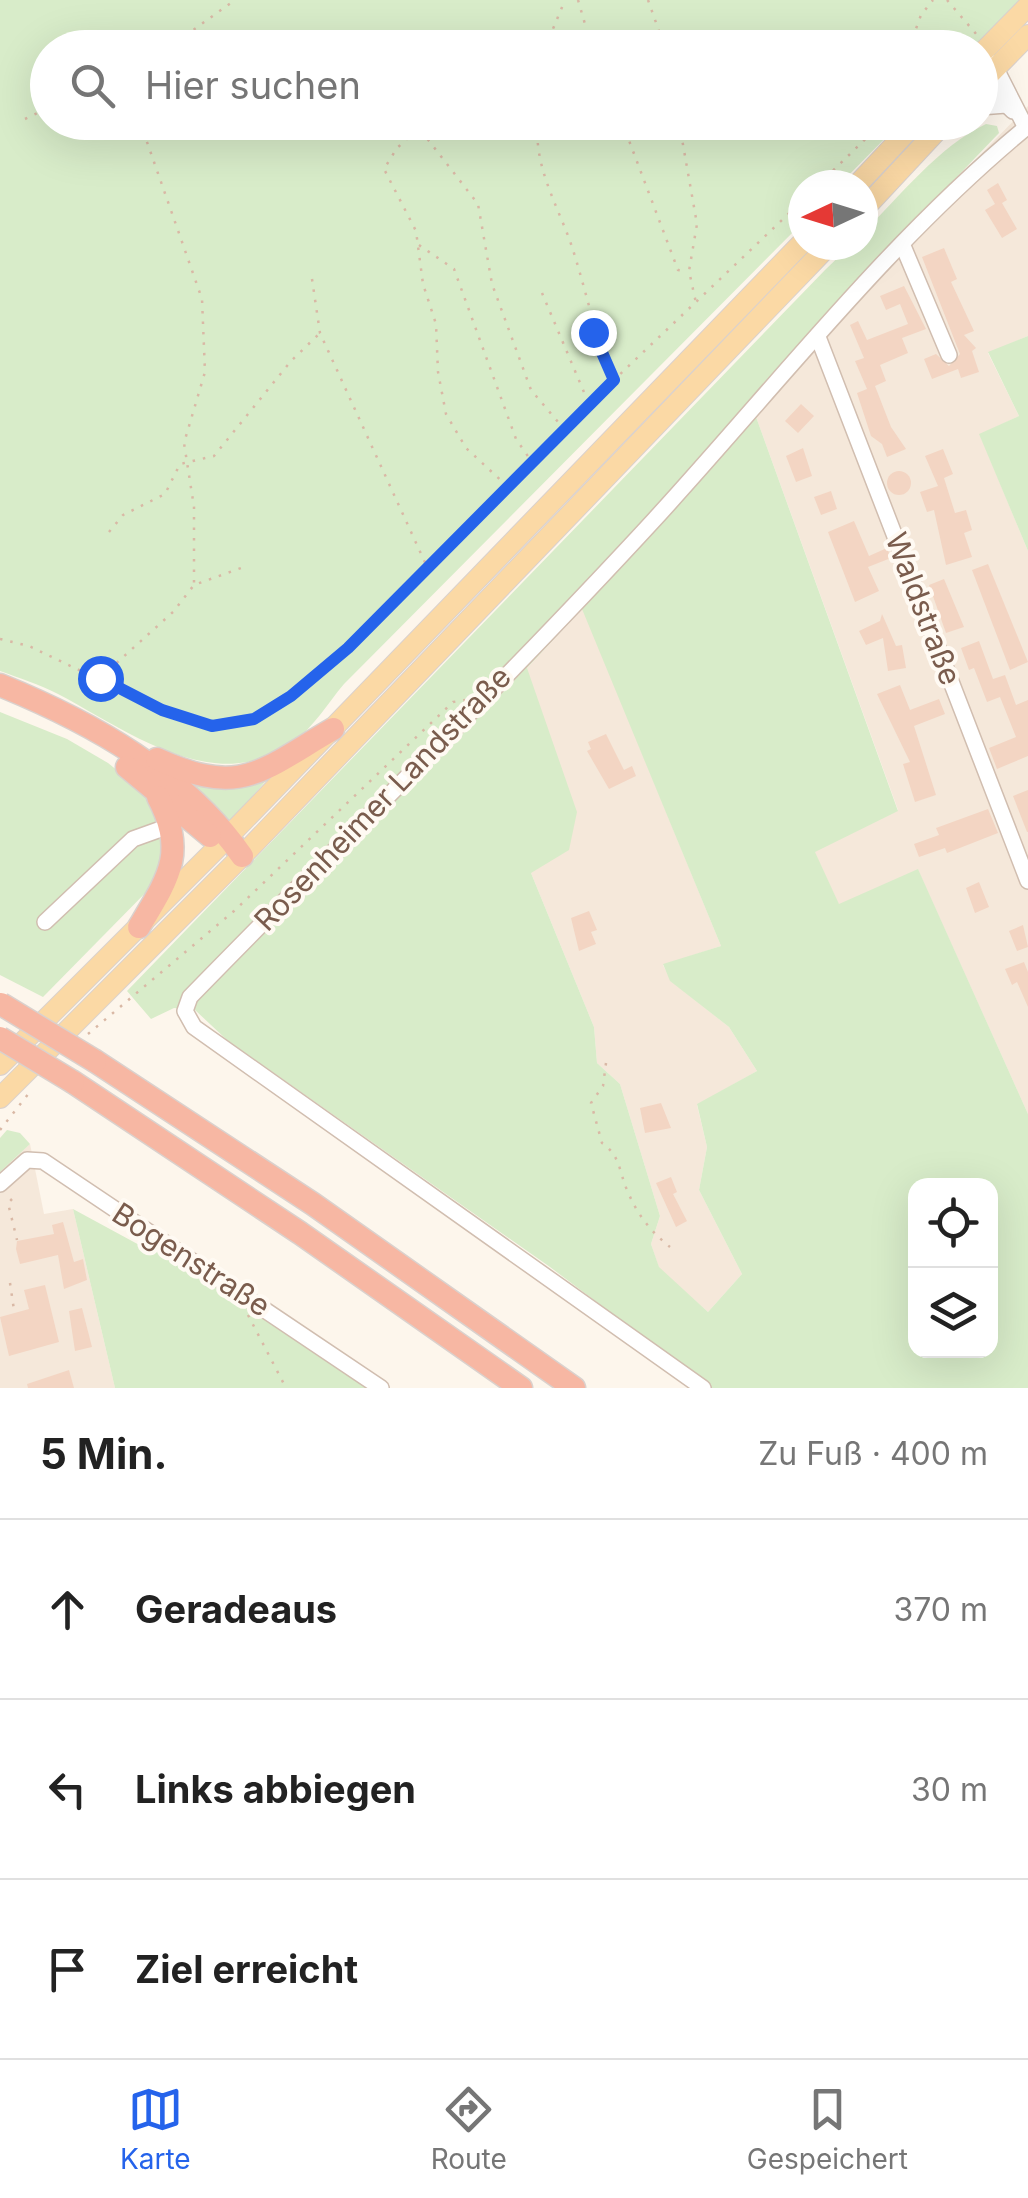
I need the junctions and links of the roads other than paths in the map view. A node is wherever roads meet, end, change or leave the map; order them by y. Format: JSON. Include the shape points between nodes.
{"nodes":[{"id":1,"x":1028,"y":6,"type":"edge"},
{"id":2,"x":1028,"y":35,"type":"edge"},
{"id":3,"x":998,"y":49,"type":"edge"},
{"id":4,"x":998,"y":58,"type":"edge"},
{"id":5,"x":998,"y":88,"type":"edge"},
{"id":6,"x":998,"y":92,"type":"edge"},
{"id":7,"x":1006,"y":105,"type":"junction"},
{"id":8,"x":998,"y":106,"type":"edge"},
{"id":9,"x":1026,"y":125,"type":"edge"},
{"id":10,"x":899,"y":140,"type":"edge"},
{"id":11,"x":928,"y":140,"type":"edge"},
{"id":12,"x":871,"y":170,"type":"edge"},
{"id":13,"x":878,"y":194,"type":"edge"},
{"id":14,"x":903,"y":246,"type":"junction"},
{"id":15,"x":788,"y":258,"type":"edge"},
{"id":16,"x":815,"y":260,"type":"edge"},
{"id":17,"x":818,"y":338,"type":"junction"},
{"id":18,"x":950,"y":355,"type":"dead end"},
{"id":19,"x":0,"y":685,"type":"edge"},
{"id":20,"x":0,"y":701,"type":"edge"},
{"id":21,"x":332,"y":729,"type":"junction"},
{"id":22,"x":121,"y":745,"type":"junction"},
{"id":23,"x":154,"y":789,"type":"junction"},
{"id":24,"x":172,"y":824,"type":"junction"},
{"id":25,"x":230,"y":846,"type":"junction"},
{"id":26,"x":1028,"y":881,"type":"edge"},
{"id":27,"x":45,"y":922,"type":"dead end"},
{"id":28,"x":139,"y":927,"type":"junction"},
{"id":29,"x":1,"y":1004,"type":"edge"},
{"id":30,"x":0,"y":1038,"type":"edge"},
{"id":31,"x":0,"y":1064,"type":"edge"},
{"id":32,"x":0,"y":1098,"type":"edge"},
{"id":33,"x":0,"y":1184,"type":"edge"},
{"id":34,"x":382,"y":1388,"type":"edge"},
{"id":35,"x":520,"y":1388,"type":"edge"},
{"id":36,"x":574,"y":1388,"type":"edge"},
{"id":37,"x":703,"y":1388,"type":"edge"}],
"edges":[{"from":1,"to":3,"type":"main road"},
{"from":2,"to":4,"type":"main road"},
{"from":5,"to":9,"type":"street"},
{"from":6,"to":7,"type":"street"},
{"from":7,"to":8,"type":"street"},
{"from":7,"to":9,"type":"street"},
{"from":9,"to":14,"type":"street","name":"Rosenheimer Landstraße"},
{"from":10,"to":12,"type":"main road"},
{"from":11,"to":13,"type":"main road"},
{"from":14,"to":17,"type":"street","name":"Rosenheimer Landstraße"},
{"from":14,"to":18,"type":"street"},
{"from":15,"to":21,"type":"main road"},
{"from":16,"to":25,"type":"main road"},
{"from":17,"to":26,"type":"street","name":"Waldstraße"},
{"from":17,"to":37,"type":"street","name":"Rosenheimer Landstraße","via":[[630,547],[190,998],[185,1011],[194,1027]]},
{"from":19,"to":22,"type":"highway"},
{"from":20,"to":23,"type":"highway","via":[[71,731]]},
{"from":21,"to":22,"type":"highway","via":[[262,772],[234,778],[185,772]]},
{"from":21,"to":25,"type":"main road"},
{"from":22,"to":25,"type":"highway","via":[[182,789]]},
{"from":23,"to":24,"type":"highway"},
{"from":23,"to":25,"type":"highway"},
{"from":24,"to":27,"type":"street","via":[[133,839]]},
{"from":24,"to":28,"type":"highway","via":[[175,852]]},
{"from":25,"to":28,"type":"main road"},
{"from":25,"to":32,"type":"main road"},
{"from":28,"to":31,"type":"main road"},
{"from":29,"to":36,"type":"highway","bridge":true,"via":[[359,1235]]},
{"from":30,"to":35,"type":"highway","bridge":true,"via":[[300,1232]]},
{"from":33,"to":34,"type":"street","name":"Bogenstraße","via":[[27,1160],[42,1162]]}]}
